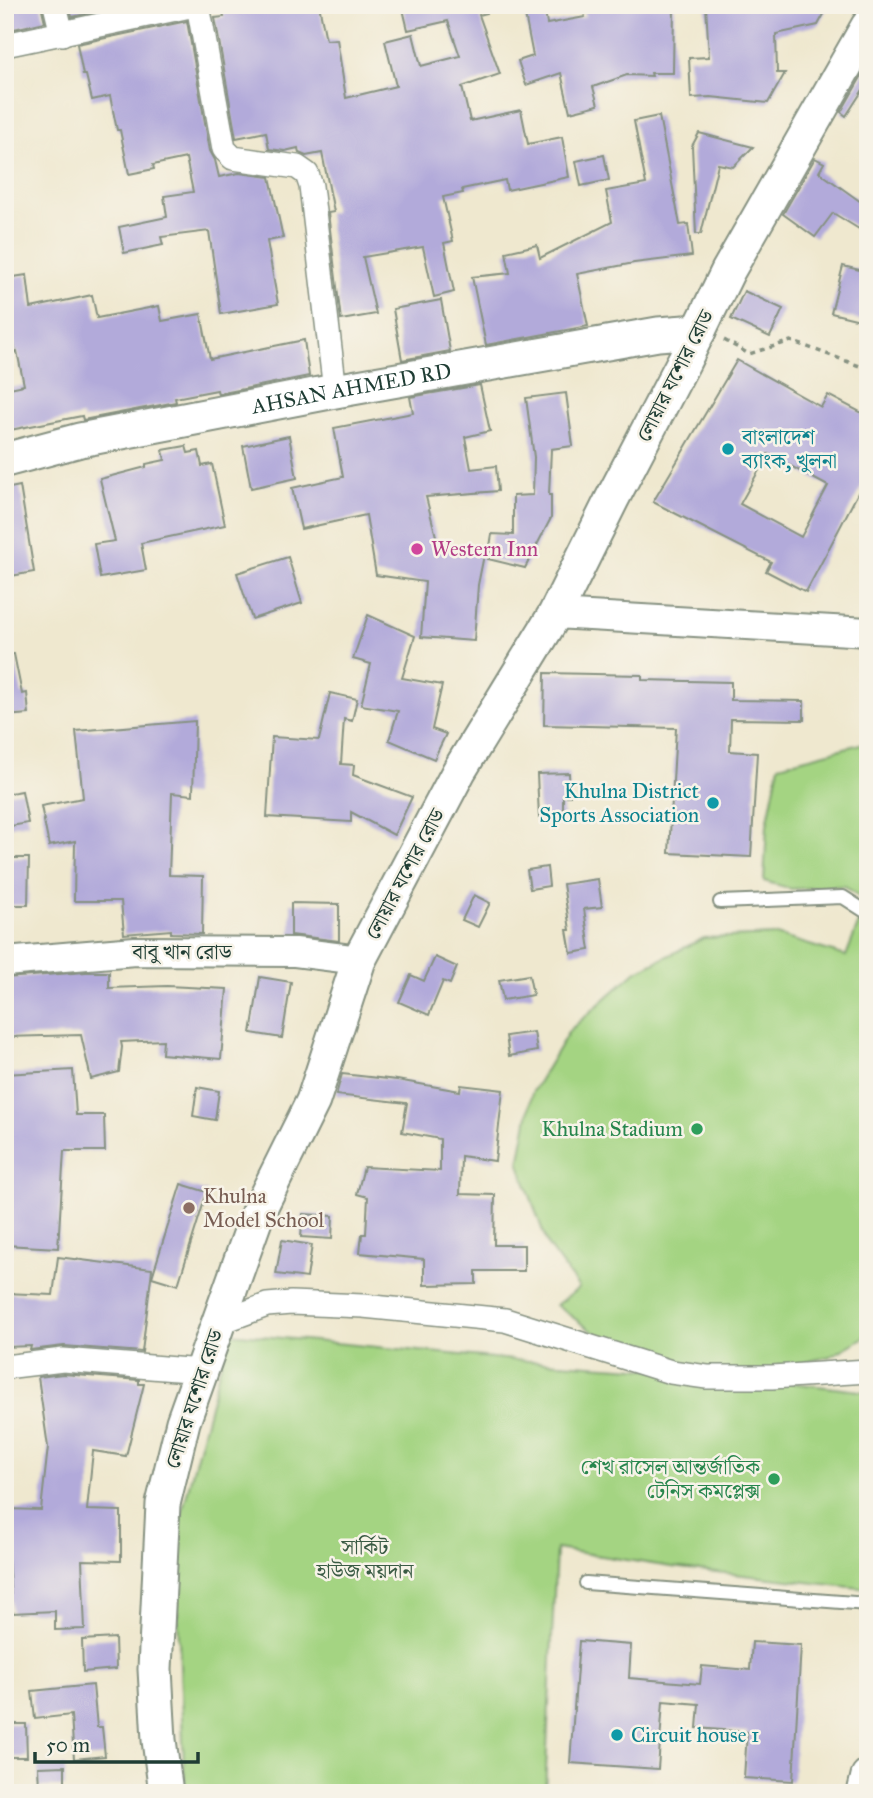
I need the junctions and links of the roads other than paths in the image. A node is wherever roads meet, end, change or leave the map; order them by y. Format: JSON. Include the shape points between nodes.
{"nodes":[{"id":1,"x":55,"y":5,"type":"edge"},
{"id":2,"x":196,"y":5,"type":"edge"},
{"id":3,"x":868,"y":26,"type":"edge"},
{"id":4,"x":62,"y":34,"type":"junction"},
{"id":5,"x":5,"y":45,"type":"edge"},
{"id":6,"x":700,"y":329,"type":"junction"},
{"id":7,"x":335,"y":391,"type":"junction"},
{"id":8,"x":5,"y":460,"type":"edge"},
{"id":9,"x":555,"y":614,"type":"junction"},
{"id":10,"x":868,"y":632,"type":"edge"},
{"id":11,"x":720,"y":902,"type":"dead end"},
{"id":12,"x":868,"y":913,"type":"edge"},
{"id":13,"x":359,"y":960,"type":"junction"},
{"id":14,"x":5,"y":962,"type":"edge"},
{"id":15,"x":220,"y":1318,"type":"junction"},
{"id":16,"x":5,"y":1367,"type":"edge"},
{"id":17,"x":201,"y":1371,"type":"junction"},
{"id":18,"x":868,"y":1371,"type":"edge"},
{"id":19,"x":586,"y":1583,"type":"dead end"},
{"id":20,"x":868,"y":1604,"type":"edge"},
{"id":21,"x":868,"y":1776,"type":"edge"},
{"id":22,"x":166,"y":1793,"type":"edge"},
{"id":23,"x":864,"y":1793,"type":"edge"}],
"edges":[{"from":1,"to":4,"type":"street"},
{"from":2,"to":4,"type":"street"},
{"from":2,"to":7,"type":"street","via":[[224,149],[233,158],[297,167],[307,174]]},
{"from":3,"to":6,"type":"main road","name":"লোয়ার যশোর রোড"},
{"from":4,"to":5,"type":"street"},
{"from":6,"to":7,"type":"main road","name":"AHSAN AHMED RD"},
{"from":6,"to":9,"type":"main road","name":"লোয়ার যশোর রোড"},
{"from":7,"to":8,"type":"main road","name":"AHSAN AHMED RD","via":[[80,440]]},
{"from":9,"to":10,"type":"street"},
{"from":9,"to":13,"type":"main road","name":"লোয়ার যশোর রোড","via":[[459,771]]},
{"from":11,"to":12,"type":"lane","via":[[843,897]]},
{"from":13,"to":14,"type":"street","name":"বাবু খান রোড","via":[[295,952],[135,951]]},
{"from":13,"to":15,"type":"main road","name":"লোয়ার যশোর রোড","via":[[313,1101],[258,1212]]},
{"from":15,"to":17,"type":"main road","name":"লোয়ার যশোর রোড"},
{"from":15,"to":18,"type":"street","via":[[267,1305],[363,1306],[505,1320],[658,1368],[707,1377]]},
{"from":16,"to":17,"type":"street","via":[[63,1360]]},
{"from":17,"to":22,"type":"main road","name":"লোয়ার যশোর রোড","via":[[163,1504],[155,1669]]},
{"from":19,"to":20,"type":"lane"},
{"from":21,"to":23,"type":"main road"}]}
